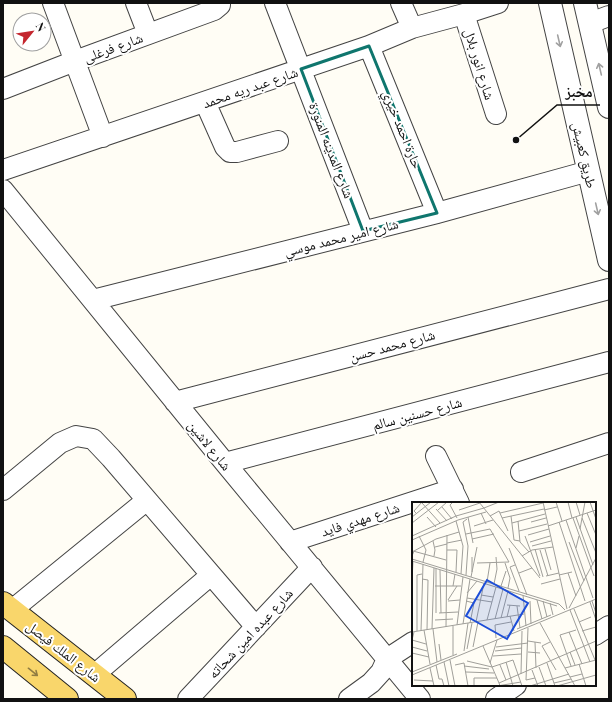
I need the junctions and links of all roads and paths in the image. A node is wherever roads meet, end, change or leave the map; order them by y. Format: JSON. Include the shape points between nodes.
{"nodes":[{"id":1,"x":53,"y":3,"type":"edge"},
{"id":2,"x":136,"y":3,"type":"edge"},
{"id":3,"x":220,"y":3,"type":"edge"},
{"id":4,"x":275,"y":3,"type":"edge"},
{"id":5,"x":401,"y":3,"type":"edge"},
{"id":6,"x":498,"y":3,"type":"edge"},
{"id":7,"x":550,"y":3,"type":"edge"},
{"id":8,"x":464,"y":14,"type":"junction"},
{"id":9,"x":595,"y":14,"type":"edge"},
{"id":10,"x":412,"y":28,"type":"junction"},
{"id":11,"x":148,"y":34,"type":"junction"},
{"id":12,"x":369,"y":46,"type":"junction"},
{"id":13,"x":74,"y":60,"type":"junction"},
{"id":14,"x":301,"y":69,"type":"junction"},
{"id":15,"x":3,"y":89,"type":"edge"},
{"id":16,"x":205,"y":102,"type":"junction"},
{"id":17,"x":609,"y":107,"type":"edge"},
{"id":18,"x":496,"y":114,"type":"dead end"},
{"id":19,"x":103,"y":136,"type":"junction"},
{"id":20,"x":278,"y":141,"type":"dead end"},
{"id":21,"x":3,"y":170,"type":"edge"},
{"id":22,"x":589,"y":171,"type":"junction"},
{"id":23,"x":5,"y":194,"type":"edge"},
{"id":24,"x":437,"y":212,"type":"junction"},
{"id":25,"x":363,"y":231,"type":"junction"},
{"id":26,"x":609,"y":260,"type":"edge"},
{"id":27,"x":609,"y":288,"type":"edge"},
{"id":28,"x":93,"y":300,"type":"junction"},
{"id":29,"x":609,"y":362,"type":"edge"},
{"id":30,"x":176,"y":402,"type":"junction"},
{"id":31,"x":609,"y":443,"type":"edge"},
{"id":32,"x":436,"y":456,"type":"dead end"},
{"id":33,"x":225,"y":463,"type":"junction"},
{"id":34,"x":521,"y":472,"type":"dead end"},
{"id":35,"x":3,"y":490,"type":"edge"},
{"id":36,"x":456,"y":496,"type":"edge"},
{"id":37,"x":147,"y":500,"type":"junction"},
{"id":38,"x":434,"y":502,"type":"edge"},
{"id":39,"x":412,"y":508,"type":"edge"},
{"id":40,"x":290,"y":542,"type":"junction"},
{"id":41,"x":312,"y":567,"type":"junction"},
{"id":42,"x":211,"y":576,"type":"junction"},
{"id":43,"x":7,"y":607,"type":"edge"},
{"id":44,"x":609,"y":626,"type":"edge"},
{"id":45,"x":256,"y":627,"type":"junction"},
{"id":46,"x":596,"y":634,"type":"edge"},
{"id":47,"x":412,"y":643,"type":"edge"},
{"id":48,"x":3,"y":647,"type":"edge"},
{"id":49,"x":387,"y":659,"type":"junction"},
{"id":50,"x":94,"y":675,"type":"junction"},
{"id":51,"x":515,"y":686,"type":"edge"},
{"id":52,"x":67,"y":699,"type":"edge"},
{"id":53,"x":125,"y":699,"type":"edge"},
{"id":54,"x":188,"y":699,"type":"edge"},
{"id":55,"x":349,"y":699,"type":"edge"},
{"id":56,"x":420,"y":699,"type":"edge"},
{"id":57,"x":496,"y":699,"type":"edge"}],
"edges":[{"from":1,"to":13,"type":"street"},
{"from":2,"to":11,"type":"street"},
{"from":3,"to":11,"type":"street","name":"شارع فرغلى","via":[[214,10]]},
{"from":4,"to":14,"type":"street","name":"شارع المدينه المنورة"},
{"from":5,"to":10,"type":"street"},
{"from":6,"to":8,"type":"street","name":"شارع عبد ريه محمد"},
{"from":7,"to":22,"type":"street","name":"طريق كعبيش","one_way":true},
{"from":8,"to":10,"type":"street","name":"شارع عبد ريه محمد"},
{"from":8,"to":18,"type":"street","name":"شارع انور بلال"},
{"from":17,"to":9,"type":"street","one_way":true},
{"from":10,"to":12,"type":"street","name":"شارع عبد ريه محمد"},
{"from":11,"to":13,"type":"street","name":"شارع فرغلى"},
{"from":12,"to":14,"type":"street","name":"شارع عبد ريه محمد"},
{"from":12,"to":24,"type":"street","name":"حارة احمد خيري"},
{"from":13,"to":15,"type":"street","name":"شارع فرغلى"},
{"from":13,"to":19,"type":"street"},
{"from":14,"to":16,"type":"street","name":"شارع عبد ريه محمد"},
{"from":14,"to":25,"type":"street","name":"شارع المدينه المنورة"},
{"from":16,"to":19,"type":"street","name":"شارع عبد ريه محمد"},
{"from":16,"to":20,"type":"street","via":[[225,147],[230,152]]},
{"from":19,"to":21,"type":"street","name":"شارع عبد ريه محمد"},
{"from":22,"to":24,"type":"street","name":"شارع امير محمد موسي"},
{"from":22,"to":26,"type":"street","name":"طريق كعبيش","one_way":true},
{"from":23,"to":28,"type":"street","name":"شارع لاشين"},
{"from":24,"to":25,"type":"street","name":"شارع امير محمد موسي"},
{"from":25,"to":28,"type":"street","name":"شارع امير محمد موسي"},
{"from":27,"to":30,"type":"street","name":"شارع محمد حسن"},
{"from":28,"to":30,"type":"street","name":"شارع لاشين"},
{"from":29,"to":33,"type":"street","name":"شارع حسنين سالم"},
{"from":30,"to":33,"type":"street","name":"شارع لاشين"},
{"from":31,"to":34,"type":"street"},
{"from":32,"to":36,"type":"street"},
{"from":33,"to":40,"type":"street","name":"شارع لاشين"},
{"from":35,"to":37,"type":"street","via":[[60,443],[76,436],[93,439]]},
{"from":36,"to":38,"type":"street","name":"شارع مهدي فايد"},
{"from":37,"to":42,"type":"street"},
{"from":37,"to":43,"type":"street"},
{"from":39,"to":40,"type":"street","name":"شارع مهدي فايد"},
{"from":40,"to":41,"type":"street","name":"شارع لاشين"},
{"from":41,"to":45,"type":"street","name":"شارع عبده امين شحاته"},
{"from":41,"to":49,"type":"street","name":"شارع لاشين"},
{"from":42,"to":45,"type":"street"},
{"from":42,"to":50,"type":"street"},
{"from":43,"to":50,"type":"main road","name":"شارع الملك فيصل"},
{"from":44,"to":46,"type":"street"},
{"from":45,"to":54,"type":"street","name":"شارع عبده امين شحاته"},
{"from":47,"to":49,"type":"street"},
{"from":48,"to":52,"type":"main road","one_way":true},
{"from":49,"to":55,"type":"street","via":[[381,672],[371,683]]},
{"from":49,"to":56,"type":"street","name":"شارع لاشين"},
{"from":50,"to":53,"type":"main road","name":"شارع الملك فيصل"},
{"from":51,"to":57,"type":"street"}]}
